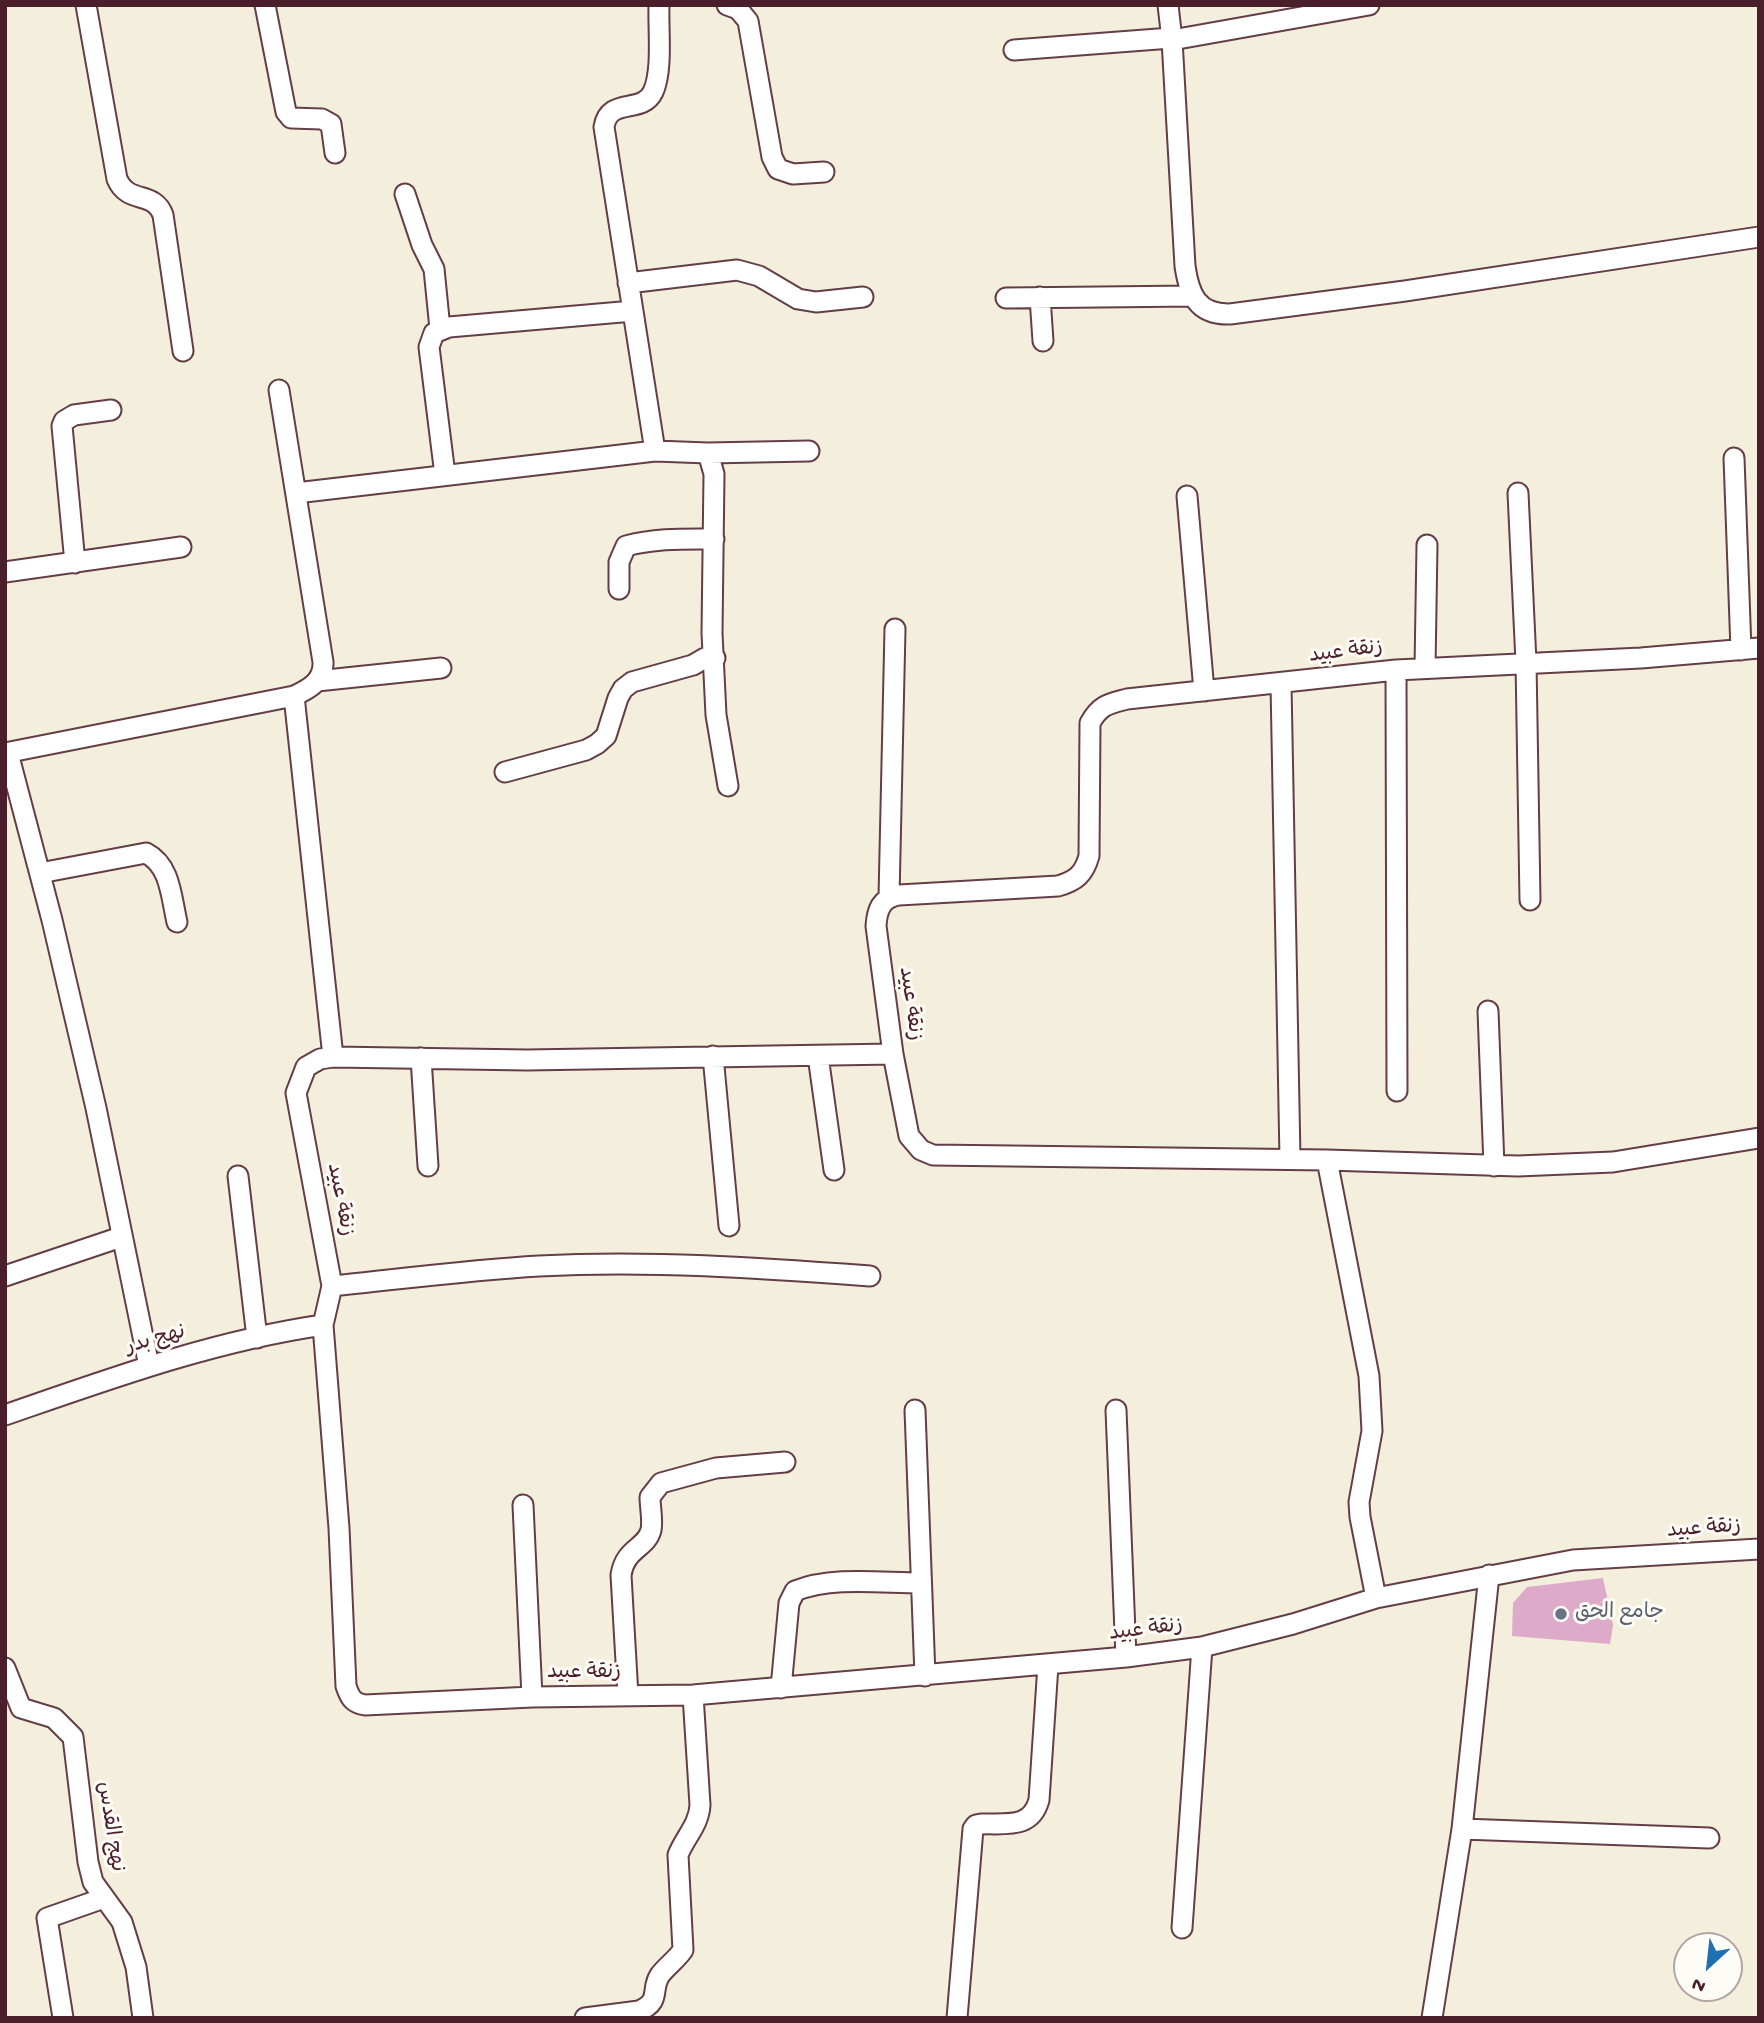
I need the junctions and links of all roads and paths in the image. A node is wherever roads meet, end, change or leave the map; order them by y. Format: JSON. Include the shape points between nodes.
{"nodes":[{"id":1,"x":86,"y":5,"type":"edge"},
{"id":2,"x":265,"y":5,"type":"edge"},
{"id":3,"x":659,"y":5,"type":"edge"},
{"id":4,"x":727,"y":5,"type":"edge"},
{"id":5,"x":1168,"y":5,"type":"edge"},
{"id":6,"x":1369,"y":5,"type":"edge"},
{"id":7,"x":1172,"y":39,"type":"junction"},
{"id":8,"x":1014,"y":50,"type":"dead end"},
{"id":9,"x":335,"y":153,"type":"dead end"},
{"id":10,"x":824,"y":172,"type":"dead end"},
{"id":11,"x":405,"y":194,"type":"dead end"},
{"id":12,"x":1759,"y":237,"type":"edge"},
{"id":13,"x":628,"y":283,"type":"junction"},
{"id":14,"x":1193,"y":296,"type":"junction"},
{"id":15,"x":1040,"y":297,"type":"junction"},
{"id":16,"x":863,"y":298,"type":"dead end"},
{"id":17,"x":1006,"y":298,"type":"dead end"},
{"id":18,"x":633,"y":311,"type":"junction"},
{"id":19,"x":440,"y":329,"type":"junction"},
{"id":20,"x":1043,"y":341,"type":"dead end"},
{"id":21,"x":183,"y":351,"type":"dead end"},
{"id":22,"x":279,"y":390,"type":"dead end"},
{"id":23,"x":111,"y":410,"type":"dead end"},
{"id":24,"x":655,"y":451,"type":"junction"},
{"id":25,"x":809,"y":451,"type":"dead end"},
{"id":26,"x":708,"y":453,"type":"junction"},
{"id":27,"x":1734,"y":458,"type":"dead end"},
{"id":28,"x":445,"y":475,"type":"junction"},
{"id":29,"x":296,"y":493,"type":"junction"},
{"id":30,"x":1518,"y":493,"type":"dead end"},
{"id":31,"x":1187,"y":496,"type":"dead end"},
{"id":32,"x":714,"y":540,"type":"junction"},
{"id":33,"x":1427,"y":545,"type":"dead end"},
{"id":34,"x":181,"y":547,"type":"dead end"},
{"id":35,"x":75,"y":563,"type":"junction"},
{"id":36,"x":5,"y":572,"type":"edge"},
{"id":37,"x":619,"y":589,"type":"dead end"},
{"id":38,"x":895,"y":629,"type":"dead end"},
{"id":39,"x":1750,"y":649,"type":"edge"},
{"id":40,"x":715,"y":658,"type":"junction"},
{"id":41,"x":1526,"y":662,"type":"junction"},
{"id":42,"x":441,"y":668,"type":"dead end"},
{"id":43,"x":1425,"y":668,"type":"junction"},
{"id":44,"x":1396,"y":670,"type":"junction"},
{"id":45,"x":317,"y":681,"type":"junction"},
{"id":46,"x":1282,"y":684,"type":"junction"},
{"id":47,"x":1204,"y":691,"type":"junction"},
{"id":48,"x":294,"y":696,"type":"junction"},
{"id":49,"x":7,"y":753,"type":"edge"},
{"id":50,"x":505,"y":772,"type":"dead end"},
{"id":51,"x":728,"y":786,"type":"dead end"},
{"id":52,"x":40,"y":873,"type":"junction"},
{"id":53,"x":889,"y":897,"type":"junction"},
{"id":54,"x":1530,"y":900,"type":"dead end"},
{"id":55,"x":177,"y":922,"type":"dead end"},
{"id":56,"x":1488,"y":1011,"type":"dead end"},
{"id":57,"x":893,"y":1054,"type":"junction"},
{"id":58,"x":713,"y":1056,"type":"junction"},
{"id":59,"x":818,"y":1056,"type":"junction"},
{"id":60,"x":333,"y":1057,"type":"junction"},
{"id":61,"x":421,"y":1058,"type":"junction"},
{"id":62,"x":1397,"y":1091,"type":"dead end"},
{"id":63,"x":1759,"y":1138,"type":"edge"},
{"id":64,"x":1290,"y":1159,"type":"junction"},
{"id":65,"x":1326,"y":1160,"type":"junction"},
{"id":66,"x":428,"y":1166,"type":"dead end"},
{"id":67,"x":1494,"y":1166,"type":"junction"},
{"id":68,"x":834,"y":1170,"type":"dead end"},
{"id":69,"x":238,"y":1176,"type":"dead end"},
{"id":70,"x":729,"y":1226,"type":"dead end"},
{"id":71,"x":121,"y":1237,"type":"junction"},
{"id":72,"x":5,"y":1276,"type":"edge"},
{"id":73,"x":870,"y":1276,"type":"dead end"},
{"id":74,"x":332,"y":1286,"type":"junction"},
{"id":75,"x":323,"y":1325,"type":"junction"},
{"id":76,"x":257,"y":1338,"type":"junction"},
{"id":77,"x":149,"y":1366,"type":"junction"},
{"id":78,"x":915,"y":1409,"type":"dead end"},
{"id":79,"x":1116,"y":1410,"type":"dead end"},
{"id":80,"x":5,"y":1415,"type":"edge"},
{"id":81,"x":785,"y":1462,"type":"dead end"},
{"id":82,"x":523,"y":1505,"type":"dead end"},
{"id":83,"x":1759,"y":1549,"type":"edge"},
{"id":84,"x":1489,"y":1575,"type":"junction"},
{"id":85,"x":921,"y":1584,"type":"junction"},
{"id":86,"x":1376,"y":1598,"type":"junction"},
{"id":87,"x":1202,"y":1647,"type":"junction"},
{"id":88,"x":1126,"y":1657,"type":"junction"},
{"id":89,"x":1048,"y":1665,"type":"junction"},
{"id":90,"x":5,"y":1668,"type":"edge"},
{"id":91,"x":925,"y":1676,"type":"junction"},
{"id":92,"x":781,"y":1688,"type":"junction"},
{"id":93,"x":693,"y":1695,"type":"junction"},
{"id":94,"x":628,"y":1696,"type":"junction"},
{"id":95,"x":533,"y":1697,"type":"junction"},
{"id":96,"x":1462,"y":1829,"type":"junction"},
{"id":97,"x":1709,"y":1838,"type":"dead end"},
{"id":98,"x":104,"y":1898,"type":"junction"},
{"id":99,"x":1182,"y":1928,"type":"dead end"},
{"id":100,"x":63,"y":2018,"type":"edge"},
{"id":101,"x":143,"y":2018,"type":"edge"},
{"id":102,"x":585,"y":2018,"type":"edge"},
{"id":103,"x":957,"y":2018,"type":"edge"},
{"id":104,"x":1432,"y":2018,"type":"edge"}],
"edges":[{"from":1,"to":21,"type":"street","via":[[120,188],[153,201],[163,215]]},
{"from":2,"to":9,"type":"street","via":[[288,115],[327,121],[333,129]]},
{"from":3,"to":13,"type":"street","via":[[658,74],[653,92],[645,102],[612,111],[604,128]]},
{"from":4,"to":10,"type":"street","via":[[748,21],[778,169],[793,174]]},
{"from":5,"to":7,"type":"street"},
{"from":6,"to":7,"type":"street"},
{"from":7,"to":8,"type":"street"},
{"from":7,"to":14,"type":"street","via":[[1185,266]]},
{"from":11,"to":19,"type":"street","via":[[434,269]]},
{"from":12,"to":14,"type":"street","via":[[1230,314],[1208,310]]},
{"from":13,"to":16,"type":"street","via":[[737,270],[759,276],[798,299]]},
{"from":13,"to":18,"type":"street"},
{"from":14,"to":15,"type":"street"},
{"from":15,"to":17,"type":"street"},
{"from":15,"to":20,"type":"street"},
{"from":18,"to":19,"type":"street"},
{"from":18,"to":24,"type":"street"},
{"from":19,"to":28,"type":"street","via":[[429,347]]},
{"from":22,"to":29,"type":"street"},
{"from":23,"to":35,"type":"street","via":[[74,415],[62,426]]},
{"from":24,"to":26,"type":"street"},
{"from":24,"to":28,"type":"street"},
{"from":25,"to":26,"type":"street"},
{"from":26,"to":32,"type":"street","via":[[714,474]]},
{"from":27,"to":39,"type":"street"},
{"from":28,"to":29,"type":"street"},
{"from":29,"to":45,"type":"street","via":[[323,662]]},
{"from":30,"to":41,"type":"street"},
{"from":31,"to":47,"type":"street"},
{"from":32,"to":37,"type":"street","via":[[674,539],[626,546],[618,562]]},
{"from":32,"to":40,"type":"street"},
{"from":33,"to":43,"type":"street"},
{"from":34,"to":35,"type":"street"},
{"from":35,"to":36,"type":"street"},
{"from":38,"to":53,"type":"street"},
{"from":39,"to":41,"type":"street","name":"زنقة عبيد"},
{"from":40,"to":50,"type":"street","via":[[632,682],[623,689],[606,736],[586,750]]},
{"from":40,"to":51,"type":"street","via":[[716,715]]},
{"from":41,"to":43,"type":"street","name":"زنقة عبيد"},
{"from":41,"to":54,"type":"street"},
{"from":42,"to":45,"type":"street"},
{"from":43,"to":44,"type":"street","name":"زنقة عبيد"},
{"from":44,"to":46,"type":"street","name":"زنقة عبيد"},
{"from":44,"to":62,"type":"street"},
{"from":45,"to":48,"type":"street"},
{"from":46,"to":47,"type":"street","name":"زنقة عبيد"},
{"from":46,"to":64,"type":"street"},
{"from":47,"to":53,"type":"street","name":"زنقة عبيد","via":[[1127,699],[1096,712],[1089,737],[1089,856],[1085,869],[1072,882]]},
{"from":48,"to":49,"type":"street"},
{"from":48,"to":60,"type":"street"},
{"from":49,"to":52,"type":"street"},
{"from":52,"to":55,"type":"street","via":[[146,853],[164,869]]},
{"from":52,"to":71,"type":"street","via":[[96,1108]]},
{"from":53,"to":57,"type":"street","name":"زنقة عبيد","via":[[879,907],[876,926]]},
{"from":56,"to":67,"type":"street"},
{"from":57,"to":59,"type":"street","name":"زنقة عبيد"},
{"from":57,"to":64,"type":"street","via":[[909,1136],[921,1150],[933,1155]]},
{"from":58,"to":59,"type":"street","name":"زنقة عبيد"},
{"from":58,"to":61,"type":"street","name":"زنقة عبيد"},
{"from":58,"to":70,"type":"street"},
{"from":59,"to":68,"type":"street"},
{"from":60,"to":61,"type":"street","name":"زنقة عبيد"},
{"from":60,"to":74,"type":"street","name":"زنقة عبيد","via":[[306,1067],[296,1093]]},
{"from":61,"to":66,"type":"street"},
{"from":63,"to":67,"type":"street","via":[[1612,1162]]},
{"from":64,"to":65,"type":"street"},
{"from":65,"to":67,"type":"street"},
{"from":65,"to":86,"type":"street","via":[[1369,1376],[1372,1431],[1359,1502]]},
{"from":69,"to":76,"type":"street"},
{"from":71,"to":72,"type":"street"},
{"from":71,"to":77,"type":"street"},
{"from":73,"to":74,"type":"street","via":[[738,1266],[541,1266]]},
{"from":74,"to":75,"type":"street","name":"زنقة عبيد"},
{"from":75,"to":76,"type":"street","name":"نهج بدر"},
{"from":75,"to":95,"type":"street","name":"زنقة عبيد","via":[[350,1698],[365,1705]]},
{"from":76,"to":77,"type":"street","name":"نهج بدر"},
{"from":77,"to":80,"type":"street","name":"نهج بدر"},
{"from":78,"to":85,"type":"street"},
{"from":79,"to":88,"type":"street"},
{"from":81,"to":94,"type":"street","via":[[716,1468],[661,1483],[650,1497],[651,1532],[626,1558],[621,1575]]},
{"from":82,"to":95,"type":"street"},
{"from":83,"to":84,"type":"street","name":"زنقة عبيد","via":[[1573,1560]]},
{"from":84,"to":86,"type":"street","name":"زنقة عبيد"},
{"from":84,"to":96,"type":"street"},
{"from":85,"to":91,"type":"street"},
{"from":85,"to":92,"type":"street","via":[[832,1583],[794,1591]]},
{"from":86,"to":87,"type":"street","name":"زنقة عبيد"},
{"from":87,"to":88,"type":"street","name":"زنقة عبيد"},
{"from":87,"to":99,"type":"street"},
{"from":88,"to":89,"type":"street","name":"زنقة عبيد"},
{"from":89,"to":91,"type":"street","name":"زنقة عبيد"},
{"from":89,"to":103,"type":"street","via":[[1036,1810],[1020,1822],[981,1824],[973,1829]]},
{"from":90,"to":98,"type":"street","name":"نهج القدس","via":[[21,1708],[54,1718],[72,1737],[88,1862],[93,1882]]},
{"from":91,"to":92,"type":"street","name":"زنقة عبيد"},
{"from":92,"to":93,"type":"street","name":"زنقة عبيد"},
{"from":93,"to":94,"type":"street","name":"زنقة عبيد"},
{"from":93,"to":102,"type":"street","via":[[700,1815],[678,1855],[682,1950],[660,1976],[647,2008]]},
{"from":94,"to":95,"type":"street","name":"زنقة عبيد"},
{"from":96,"to":97,"type":"street"},
{"from":96,"to":104,"type":"street"},
{"from":98,"to":100,"type":"street","via":[[47,1918]]},
{"from":98,"to":101,"type":"street","name":"نهج القدس","via":[[122,1922],[136,1967]]}]}
